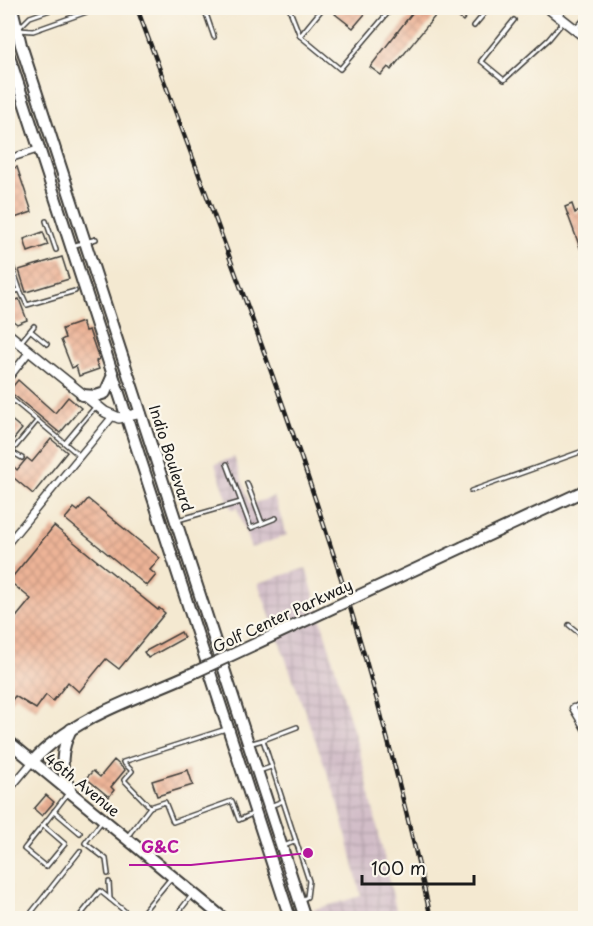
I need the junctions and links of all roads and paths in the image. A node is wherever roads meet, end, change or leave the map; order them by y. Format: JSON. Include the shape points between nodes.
{"nodes":[{"id":1,"x":12,"y":8,"type":"edge"},
{"id":2,"x":56,"y":8,"type":"edge"},
{"id":3,"x":98,"y":8,"type":"edge"},
{"id":4,"x":204,"y":8,"type":"edge"},
{"id":5,"x":289,"y":8,"type":"edge"},
{"id":6,"x":323,"y":8,"type":"edge"},
{"id":7,"x":392,"y":8,"type":"edge"},
{"id":8,"x":489,"y":8,"type":"edge"},
{"id":9,"x":548,"y":8,"type":"edge"},
{"id":10,"x":585,"y":17,"type":"edge"},
{"id":11,"x":514,"y":20,"type":"dead end"},
{"id":12,"x":564,"y":21,"type":"junction"},
{"id":13,"x":474,"y":26,"type":"dead end"},
{"id":14,"x":575,"y":30,"type":"junction"},
{"id":15,"x":12,"y":31,"type":"edge"},
{"id":16,"x":300,"y":36,"type":"junction"},
{"id":17,"x":214,"y":37,"type":"dead end"},
{"id":18,"x":585,"y":38,"type":"edge"},
{"id":19,"x":8,"y":53,"type":"edge"},
{"id":20,"x":39,"y":149,"type":"junction"},
{"id":21,"x":8,"y":159,"type":"edge"},
{"id":22,"x":46,"y":221,"type":"dead end"},
{"id":23,"x":91,"y":240,"type":"junction"},
{"id":24,"x":71,"y":246,"type":"junction"},
{"id":25,"x":56,"y":250,"type":"dead end"},
{"id":26,"x":8,"y":254,"type":"edge"},
{"id":27,"x":20,"y":290,"type":"junction"},
{"id":28,"x":75,"y":291,"type":"dead end"},
{"id":29,"x":8,"y":293,"type":"edge"},
{"id":30,"x":34,"y":326,"type":"dead end"},
{"id":31,"x":31,"y":331,"type":"junction"},
{"id":32,"x":8,"y":334,"type":"edge"},
{"id":33,"x":20,"y":344,"type":"junction"},
{"id":34,"x":47,"y":344,"type":"dead end"},
{"id":35,"x":29,"y":352,"type":"junction"},
{"id":36,"x":113,"y":375,"type":"junction"},
{"id":37,"x":8,"y":379,"type":"edge"},
{"id":38,"x":82,"y":395,"type":"junction"},
{"id":39,"x":8,"y":396,"type":"edge"},
{"id":40,"x":96,"y":406,"type":"junction"},
{"id":41,"x":141,"y":413,"type":"junction"},
{"id":42,"x":113,"y":416,"type":"junction"},
{"id":43,"x":126,"y":417,"type":"junction"},
{"id":44,"x":37,"y":420,"type":"junction"},
{"id":45,"x":65,"y":443,"type":"junction"},
{"id":46,"x":8,"y":450,"type":"edge"},
{"id":47,"x":585,"y":450,"type":"edge"},
{"id":48,"x":12,"y":452,"type":"junction"},
{"id":49,"x":80,"y":456,"type":"junction"},
{"id":50,"x":22,"y":459,"type":"dead end"},
{"id":51,"x":227,"y":464,"type":"dead end"},
{"id":52,"x":247,"y":483,"type":"dead end"},
{"id":53,"x":585,"y":490,"type":"edge"},
{"id":54,"x":471,"y":491,"type":"dead end"},
{"id":55,"x":241,"y":502,"type":"junction"},
{"id":56,"x":158,"y":514,"type":"junction"},
{"id":57,"x":276,"y":518,"type":"dead end"},
{"id":58,"x":177,"y":520,"type":"junction"},
{"id":59,"x":262,"y":524,"type":"junction"},
{"id":60,"x":8,"y":543,"type":"edge"},
{"id":61,"x":192,"y":566,"type":"junction"},
{"id":62,"x":569,"y":625,"type":"dead end"},
{"id":63,"x":585,"y":639,"type":"edge"},
{"id":64,"x":585,"y":699,"type":"edge"},
{"id":65,"x":573,"y":708,"type":"joint"},
{"id":66,"x":297,"y":727,"type":"dead end"},
{"id":67,"x":228,"y":728,"type":"junction"},
{"id":68,"x":71,"y":729,"type":"junction"},
{"id":69,"x":585,"y":730,"type":"edge"},
{"id":70,"x":262,"y":740,"type":"junction"},
{"id":71,"x":8,"y":741,"type":"edge"},
{"id":72,"x":249,"y":744,"type":"junction"},
{"id":73,"x":33,"y":761,"type":"junction"},
{"id":74,"x":272,"y":767,"type":"junction"},
{"id":75,"x":258,"y":771,"type":"junction"},
{"id":76,"x":8,"y":791,"type":"edge"},
{"id":77,"x":71,"y":793,"type":"junction"},
{"id":78,"x":283,"y":801,"type":"junction"},
{"id":79,"x":269,"y":806,"type":"junction"},
{"id":80,"x":150,"y":807,"type":"junction"},
{"id":81,"x":54,"y":811,"type":"junction"},
{"id":82,"x":255,"y":812,"type":"junction"},
{"id":83,"x":103,"y":820,"type":"junction"},
{"id":84,"x":43,"y":825,"type":"junction"},
{"id":85,"x":80,"y":833,"type":"dead end"},
{"id":86,"x":126,"y":838,"type":"junction"},
{"id":87,"x":296,"y":841,"type":"junction"},
{"id":88,"x":282,"y":846,"type":"junction"},
{"id":89,"x":80,"y":851,"type":"dead end"},
{"id":90,"x":108,"y":874,"type":"dead end"},
{"id":91,"x":172,"y":876,"type":"junction"},
{"id":92,"x":109,"y":882,"type":"dead end"},
{"id":93,"x":193,"y":894,"type":"junction"},
{"id":94,"x":110,"y":899,"type":"junction"},
{"id":95,"x":300,"y":900,"type":"junction"},
{"id":96,"x":27,"y":918,"type":"edge"},
{"id":97,"x":81,"y":918,"type":"edge"},
{"id":98,"x":134,"y":918,"type":"edge"},
{"id":99,"x":138,"y":918,"type":"edge"},
{"id":100,"x":184,"y":918,"type":"edge"},
{"id":101,"x":223,"y":918,"type":"edge"},
{"id":102,"x":290,"y":918,"type":"edge"},
{"id":103,"x":305,"y":918,"type":"edge"}],
"edges":[{"from":1,"to":15,"type":"main road","name":"Indio Boulevard"},
{"from":2,"to":15,"type":"lane","via":[[30,17]]},
{"from":3,"to":15,"type":"lane","via":[[33,31]]},
{"from":4,"to":17,"type":"lane"},
{"from":5,"to":16,"type":"lane"},
{"from":6,"to":16,"type":"lane"},
{"from":7,"to":16,"type":"lane","via":[[340,69]]},
{"from":8,"to":13,"type":"lane"},
{"from":9,"to":12,"type":"street"},
{"from":10,"to":14,"type":"lane"},
{"from":11,"to":12,"type":"lane","via":[[481,61],[504,80]]},
{"from":12,"to":14,"type":"street"},
{"from":14,"to":18,"type":"street"},
{"from":15,"to":23,"type":"main road","name":"Indio Boulevard"},
{"from":19,"to":20,"type":"main road","name":"Indio Boulevard"},
{"from":20,"to":21,"type":"street"},
{"from":20,"to":24,"type":"main road","name":"Indio Boulevard"},
{"from":22,"to":25,"type":"lane"},
{"from":23,"to":24,"type":"lane"},
{"from":23,"to":41,"type":"main road","name":"Indio Boulevard"},
{"from":24,"to":36,"type":"main road","name":"Indio Boulevard"},
{"from":26,"to":27,"type":"lane"},
{"from":27,"to":28,"type":"lane","via":[[27,305]]},
{"from":27,"to":29,"type":"lane"},
{"from":30,"to":31,"type":"lane"},
{"from":31,"to":33,"type":"lane"},
{"from":31,"to":34,"type":"lane"},
{"from":32,"to":33,"type":"street"},
{"from":33,"to":35,"type":"street"},
{"from":35,"to":37,"type":"street"},
{"from":35,"to":38,"type":"street"},
{"from":36,"to":38,"type":"main road","via":[[105,393]]},
{"from":36,"to":43,"type":"main road","name":"Indio Boulevard"},
{"from":38,"to":40,"type":"street"},
{"from":39,"to":44,"type":"lane"},
{"from":40,"to":42,"type":"street"},
{"from":40,"to":45,"type":"lane"},
{"from":41,"to":43,"type":"street"},
{"from":41,"to":58,"type":"main road","name":"Indio Boulevard"},
{"from":42,"to":43,"type":"street"},
{"from":42,"to":49,"type":"street"},
{"from":43,"to":56,"type":"main road","name":"Indio Boulevard"},
{"from":44,"to":45,"type":"lane"},
{"from":44,"to":48,"type":"lane"},
{"from":45,"to":49,"type":"lane"},
{"from":46,"to":48,"type":"lane"},
{"from":47,"to":54,"type":"lane"},
{"from":48,"to":50,"type":"lane"},
{"from":49,"to":60,"type":"street"},
{"from":51,"to":55,"type":"lane"},
{"from":52,"to":59,"type":"lane"},
{"from":53,"to":68,"type":"main road","name":"Golf Center Parkway","bridge":true},
{"from":55,"to":58,"type":"lane"},
{"from":55,"to":59,"type":"lane","via":[[251,528]]},
{"from":56,"to":61,"type":"main road","via":[[172,534],[180,556]]},
{"from":56,"to":67,"type":"main road","name":"Indio Boulevard"},
{"from":57,"to":59,"type":"lane"},
{"from":58,"to":61,"type":"main road","name":"Indio Boulevard"},
{"from":61,"to":72,"type":"main road","name":"Indio Boulevard"},
{"from":62,"to":63,"type":"lane"},
{"from":64,"to":65,"type":"lane"},
{"from":65,"to":69,"type":"street"},
{"from":66,"to":70,"type":"lane"},
{"from":67,"to":80,"type":"lane","via":[[123,762],[132,771],[124,780]]},
{"from":67,"to":82,"type":"main road","name":"Indio Boulevard"},
{"from":68,"to":73,"type":"main road","name":"Golf Center Parkway"},
{"from":68,"to":77,"type":"main road","via":[[62,761]]},
{"from":70,"to":72,"type":"lane"},
{"from":70,"to":74,"type":"lane"},
{"from":71,"to":73,"type":"main road","name":"46th Avenue"},
{"from":72,"to":75,"type":"main road","name":"Indio Boulevard"},
{"from":73,"to":76,"type":"street","name":"Golf Center Parkway"},
{"from":73,"to":77,"type":"main road","name":"46th Avenue"},
{"from":74,"to":75,"type":"lane"},
{"from":74,"to":78,"type":"lane"},
{"from":75,"to":79,"type":"main road","name":"Indio Boulevard"},
{"from":77,"to":81,"type":"lane"},
{"from":77,"to":83,"type":"main road","name":"46th Avenue"},
{"from":78,"to":79,"type":"lane"},
{"from":78,"to":87,"type":"lane"},
{"from":79,"to":88,"type":"main road","name":"Indio Boulevard"},
{"from":80,"to":82,"type":"lane","via":[[165,802],[173,822],[232,801],[239,819]]},
{"from":80,"to":86,"type":"lane"},
{"from":81,"to":84,"type":"lane"},
{"from":81,"to":85,"type":"lane"},
{"from":82,"to":102,"type":"main road","name":"Indio Boulevard"},
{"from":83,"to":86,"type":"main road","name":"46th Avenue"},
{"from":83,"to":90,"type":"lane","via":[[85,843],[106,859]]},
{"from":84,"to":84,"type":"lane","via":[[24,849],[46,867],[65,844]]},
{"from":86,"to":91,"type":"main road","name":"46th Avenue"},
{"from":87,"to":88,"type":"lane"},
{"from":87,"to":95,"type":"lane","via":[[309,881],[307,897]]},
{"from":88,"to":95,"type":"main road","name":"Indio Boulevard"},
{"from":89,"to":96,"type":"lane"},
{"from":91,"to":93,"type":"main road","name":"46th Avenue"},
{"from":91,"to":99,"type":"lane"},
{"from":92,"to":94,"type":"lane"},
{"from":93,"to":100,"type":"lane","via":[[178,913]]},
{"from":93,"to":101,"type":"main road","name":"46th Avenue"},
{"from":94,"to":97,"type":"lane","via":[[100,891]]},
{"from":94,"to":98,"type":"lane"},
{"from":95,"to":103,"type":"main road","name":"Indio Boulevard"}]}
